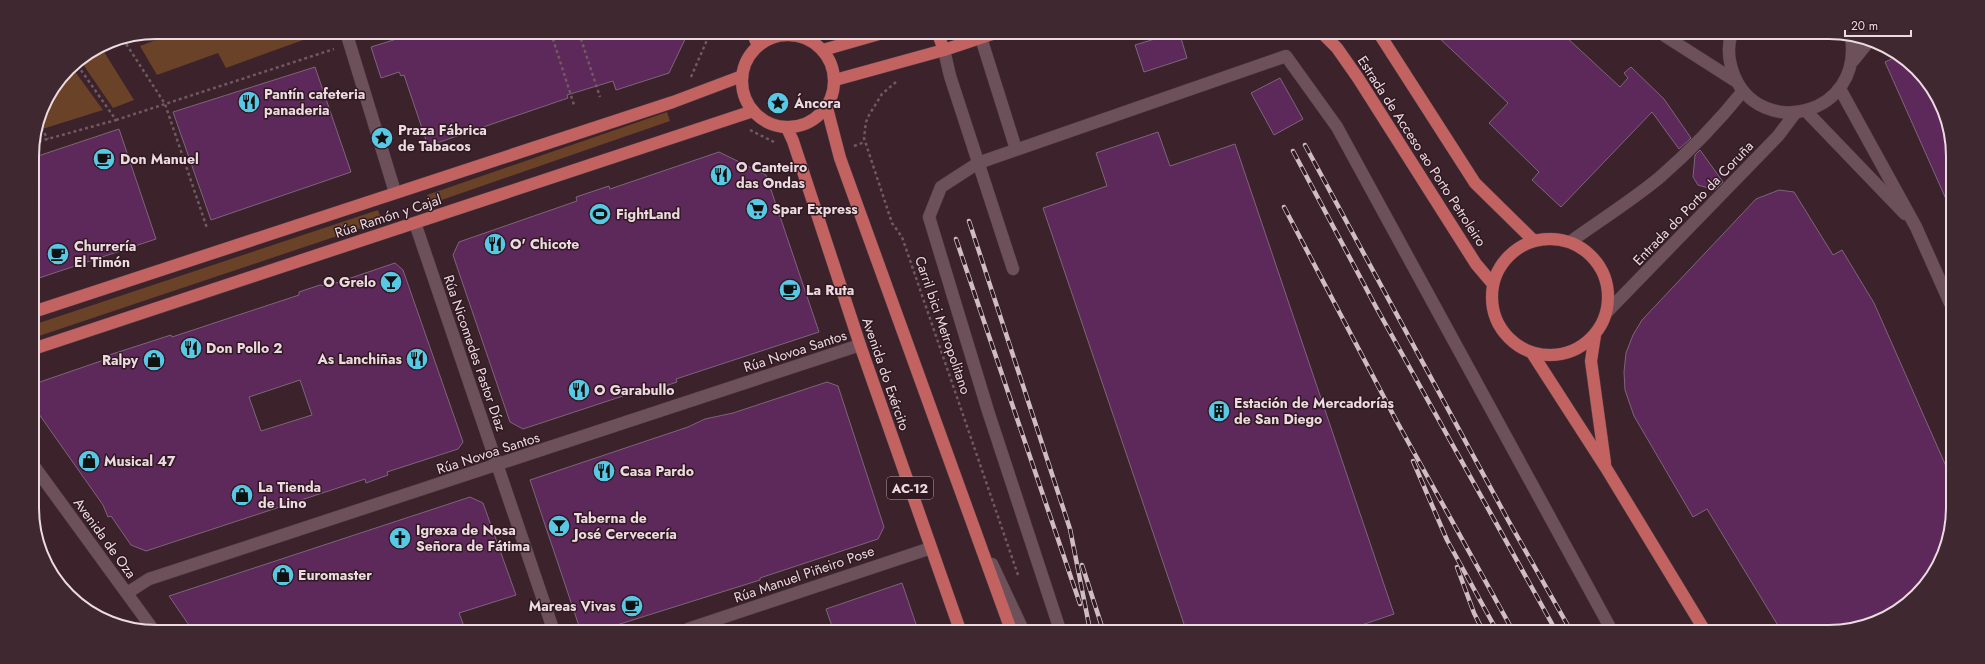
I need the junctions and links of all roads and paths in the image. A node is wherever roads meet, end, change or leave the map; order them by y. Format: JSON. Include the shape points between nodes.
{"nodes":[{"id":1,"x":345,"y":39,"type":"edge"},
{"id":2,"x":348,"y":39,"type":"edge"},
{"id":3,"x":554,"y":39,"type":"edge"},
{"id":4,"x":580,"y":39,"type":"edge"},
{"id":5,"x":707,"y":39,"type":"edge"},
{"id":6,"x":755,"y":39,"type":"edge"},
{"id":7,"x":770,"y":39,"type":"edge"},
{"id":8,"x":807,"y":39,"type":"edge"},
{"id":9,"x":862,"y":39,"type":"edge"},
{"id":10,"x":940,"y":39,"type":"edge"},
{"id":11,"x":978,"y":39,"type":"edge"},
{"id":12,"x":988,"y":39,"type":"edge"},
{"id":13,"x":1328,"y":39,"type":"edge"},
{"id":14,"x":1383,"y":39,"type":"edge"},
{"id":15,"x":1670,"y":39,"type":"edge"},
{"id":16,"x":1730,"y":39,"type":"edge"},
{"id":17,"x":1852,"y":42,"type":"edge"},
{"id":18,"x":126,"y":43,"type":"edge"},
{"id":19,"x":1866,"y":45,"type":"edge"},
{"id":20,"x":758,"y":46,"type":"junction"},
{"id":21,"x":823,"y":50,"type":"junction"},
{"id":22,"x":944,"y":50,"type":"junction"},
{"id":23,"x":1853,"y":61,"type":"junction"},
{"id":24,"x":79,"y":68,"type":"edge"},
{"id":25,"x":742,"y":76,"type":"junction"},
{"id":26,"x":835,"y":80,"type":"junction"},
{"id":27,"x":689,"y":81,"type":"dead end"},
{"id":28,"x":899,"y":81,"type":"dead end"},
{"id":29,"x":1740,"y":86,"type":"junction"},
{"id":30,"x":1840,"y":89,"type":"junction"},
{"id":31,"x":600,"y":97,"type":"dead end"},
{"id":32,"x":165,"y":104,"type":"junction"},
{"id":33,"x":574,"y":105,"type":"dead end"},
{"id":34,"x":827,"y":108,"type":"junction"},
{"id":35,"x":753,"y":111,"type":"junction"},
{"id":36,"x":1801,"y":112,"type":"junction"},
{"id":37,"x":116,"y":120,"type":"junction"},
{"id":38,"x":745,"y":128,"type":"dead end"},
{"id":39,"x":787,"y":128,"type":"junction"},
{"id":40,"x":42,"y":129,"type":"edge"},
{"id":41,"x":48,"y":139,"type":"junction"},
{"id":42,"x":40,"y":141,"type":"edge"},
{"id":43,"x":775,"y":143,"type":"dead end"},
{"id":44,"x":1016,"y":149,"type":"junction"},
{"id":45,"x":978,"y":163,"type":"junction"},
{"id":46,"x":395,"y":192,"type":"junction"},
{"id":47,"x":415,"y":223,"type":"junction"},
{"id":48,"x":1916,"y":227,"type":"junction"},
{"id":49,"x":207,"y":228,"type":"dead end"},
{"id":50,"x":1534,"y":241,"type":"junction"},
{"id":51,"x":1570,"y":242,"type":"junction"},
{"id":52,"x":1013,"y":269,"type":"dead end"},
{"id":53,"x":1493,"y":284,"type":"junction"},
{"id":54,"x":1946,"y":294,"type":"edge"},
{"id":55,"x":39,"y":310,"type":"edge"},
{"id":56,"x":1607,"y":312,"type":"junction"},
{"id":57,"x":1596,"y":334,"type":"junction"},
{"id":58,"x":860,"y":345,"type":"junction"},
{"id":59,"x":39,"y":347,"type":"edge"},
{"id":60,"x":1532,"y":353,"type":"junction"},
{"id":61,"x":498,"y":465,"type":"junction"},
{"id":62,"x":1606,"y":468,"type":"junction"},
{"id":63,"x":39,"y":473,"type":"edge"},
{"id":64,"x":972,"y":521,"type":"junction"},
{"id":65,"x":931,"y":548,"type":"junction"},
{"id":66,"x":1019,"y":577,"type":"dead end"},
{"id":67,"x":127,"y":593,"type":"junction"},
{"id":68,"x":150,"y":625,"type":"edge"},
{"id":69,"x":553,"y":625,"type":"edge"},
{"id":70,"x":700,"y":625,"type":"edge"},
{"id":71,"x":958,"y":625,"type":"edge"},
{"id":72,"x":1009,"y":625,"type":"edge"},
{"id":73,"x":1021,"y":625,"type":"edge"},
{"id":74,"x":1058,"y":625,"type":"edge"},
{"id":75,"x":1609,"y":625,"type":"edge"},
{"id":76,"x":1701,"y":625,"type":"edge"}],
"edges":[{"from":1,"to":32,"type":"path"},
{"from":2,"to":46,"type":"street"},
{"from":3,"to":33,"type":"path"},
{"from":4,"to":31,"type":"path"},
{"from":5,"to":27,"type":"path"},
{"from":6,"to":20,"type":"main road"},
{"from":7,"to":20,"type":"main road"},
{"from":8,"to":21,"type":"main road"},
{"from":9,"to":21,"type":"main road"},
{"from":10,"to":22,"type":"main road"},
{"from":11,"to":22,"type":"main road"},
{"from":12,"to":44,"type":"street"},
{"from":13,"to":53,"type":"main road","name":"Estrada de Acceso ao Porto Petroleiro","via":[[1358,78],[1472,258]]},
{"from":14,"to":50,"type":"main road","name":"Estrada de Acceso ao Porto Petroleiro","via":[[1476,183]]},
{"from":15,"to":29,"type":"street"},
{"from":16,"to":29,"type":"street","via":[[1730,64]]},
{"from":17,"to":23,"type":"street"},
{"from":18,"to":32,"type":"path"},
{"from":19,"to":23,"type":"street"},
{"from":20,"to":25,"type":"main road","via":[[747,60]]},
{"from":21,"to":26,"type":"main road","via":[[832,66]]},
{"from":22,"to":26,"type":"main road"},
{"from":22,"to":45,"type":"street"},
{"from":23,"to":30,"type":"street"},
{"from":24,"to":37,"type":"path"},
{"from":25,"to":35,"type":"main road","via":[[745,96]]},
{"from":25,"to":46,"type":"main road","name":"Rúa Ramón y Cajal","via":[[673,102]]},
{"from":26,"to":34,"type":"main road","via":[[834,92]]},
{"from":28,"to":66,"type":"path","name":"Carril bici Metropolitano","via":[[882,94],[869,115],[864,138],[892,223],[902,237]]},
{"from":29,"to":36,"type":"street","via":[[1758,103],[1777,111]]},
{"from":29,"to":51,"type":"street","via":[[1728,110],[1692,148],[1658,178]]},
{"from":30,"to":36,"type":"street","via":[[1829,100]]},
{"from":30,"to":48,"type":"street"},
{"from":32,"to":37,"type":"path"},
{"from":32,"to":49,"type":"path"},
{"from":34,"to":39,"type":"main road","via":[[810,122]]},
{"from":34,"to":64,"type":"main road","name":"Avenida do Exército","via":[[840,158]]},
{"from":35,"to":39,"type":"main road","via":[[769,123]]},
{"from":35,"to":47,"type":"main road","name":"Rúa Ramón y Cajal"},
{"from":36,"to":48,"type":"street"},
{"from":36,"to":56,"type":"street","name":"Entrada do Porto da Coruña"},
{"from":37,"to":41,"type":"path"},
{"from":38,"to":43,"type":"path"},
{"from":39,"to":58,"type":"main road","name":"Avenida do Exército","number":"AC-12"},
{"from":40,"to":41,"type":"path"},
{"from":41,"to":42,"type":"path"},
{"from":44,"to":45,"type":"street"},
{"from":44,"to":75,"type":"street","via":[[1286,56],[1337,127]]},
{"from":45,"to":52,"type":"street"},
{"from":45,"to":74,"type":"street","via":[[941,187],[929,217],[988,411]]},
{"from":46,"to":55,"type":"main road","name":"Rúa Ramón y Cajal"},
{"from":47,"to":59,"type":"main road","name":"Rúa Ramón y Cajal"},
{"from":47,"to":61,"type":"street","name":"Rúa Nicomedes Pastor Díaz"},
{"from":48,"to":54,"type":"street"},
{"from":50,"to":51,"type":"main road","via":[[1552,239]]},
{"from":50,"to":53,"type":"main road","via":[[1507,257],[1498,270]]},
{"from":51,"to":56,"type":"main road","via":[[1585,250],[1603,273],[1609,294]]},
{"from":53,"to":60,"type":"main road","via":[[1492,302],[1504,334],[1517,346]]},
{"from":56,"to":57,"type":"main road"},
{"from":57,"to":60,"type":"main road","via":[[1583,346],[1567,354],[1550,356]]},
{"from":57,"to":62,"type":"main road","via":[[1591,361]]},
{"from":58,"to":61,"type":"street","name":"Rúa Novoa Santos"},
{"from":58,"to":65,"type":"main road","name":"Avenida do Exército","number":"AC-12"},
{"from":60,"to":62,"type":"main road"},
{"from":61,"to":67,"type":"street","name":"Rúa Novoa Santos","via":[[149,579]]},
{"from":61,"to":69,"type":"street","name":"Rúa Nicomedes Pastor Díaz"},
{"from":62,"to":76,"type":"main road"},
{"from":63,"to":67,"type":"street","name":"Avenida de Oza"},
{"from":64,"to":72,"type":"main road","name":"Avenida do Exército"},
{"from":64,"to":73,"type":"street","name":"Avenida do Exército"},
{"from":65,"to":70,"type":"street","name":"Rúa Manuel Piñeiro Pose"},
{"from":65,"to":71,"type":"main road","name":"Avenida do Exército","number":"AC-12"},
{"from":67,"to":68,"type":"street","name":"Avenida de Oza"}]}
